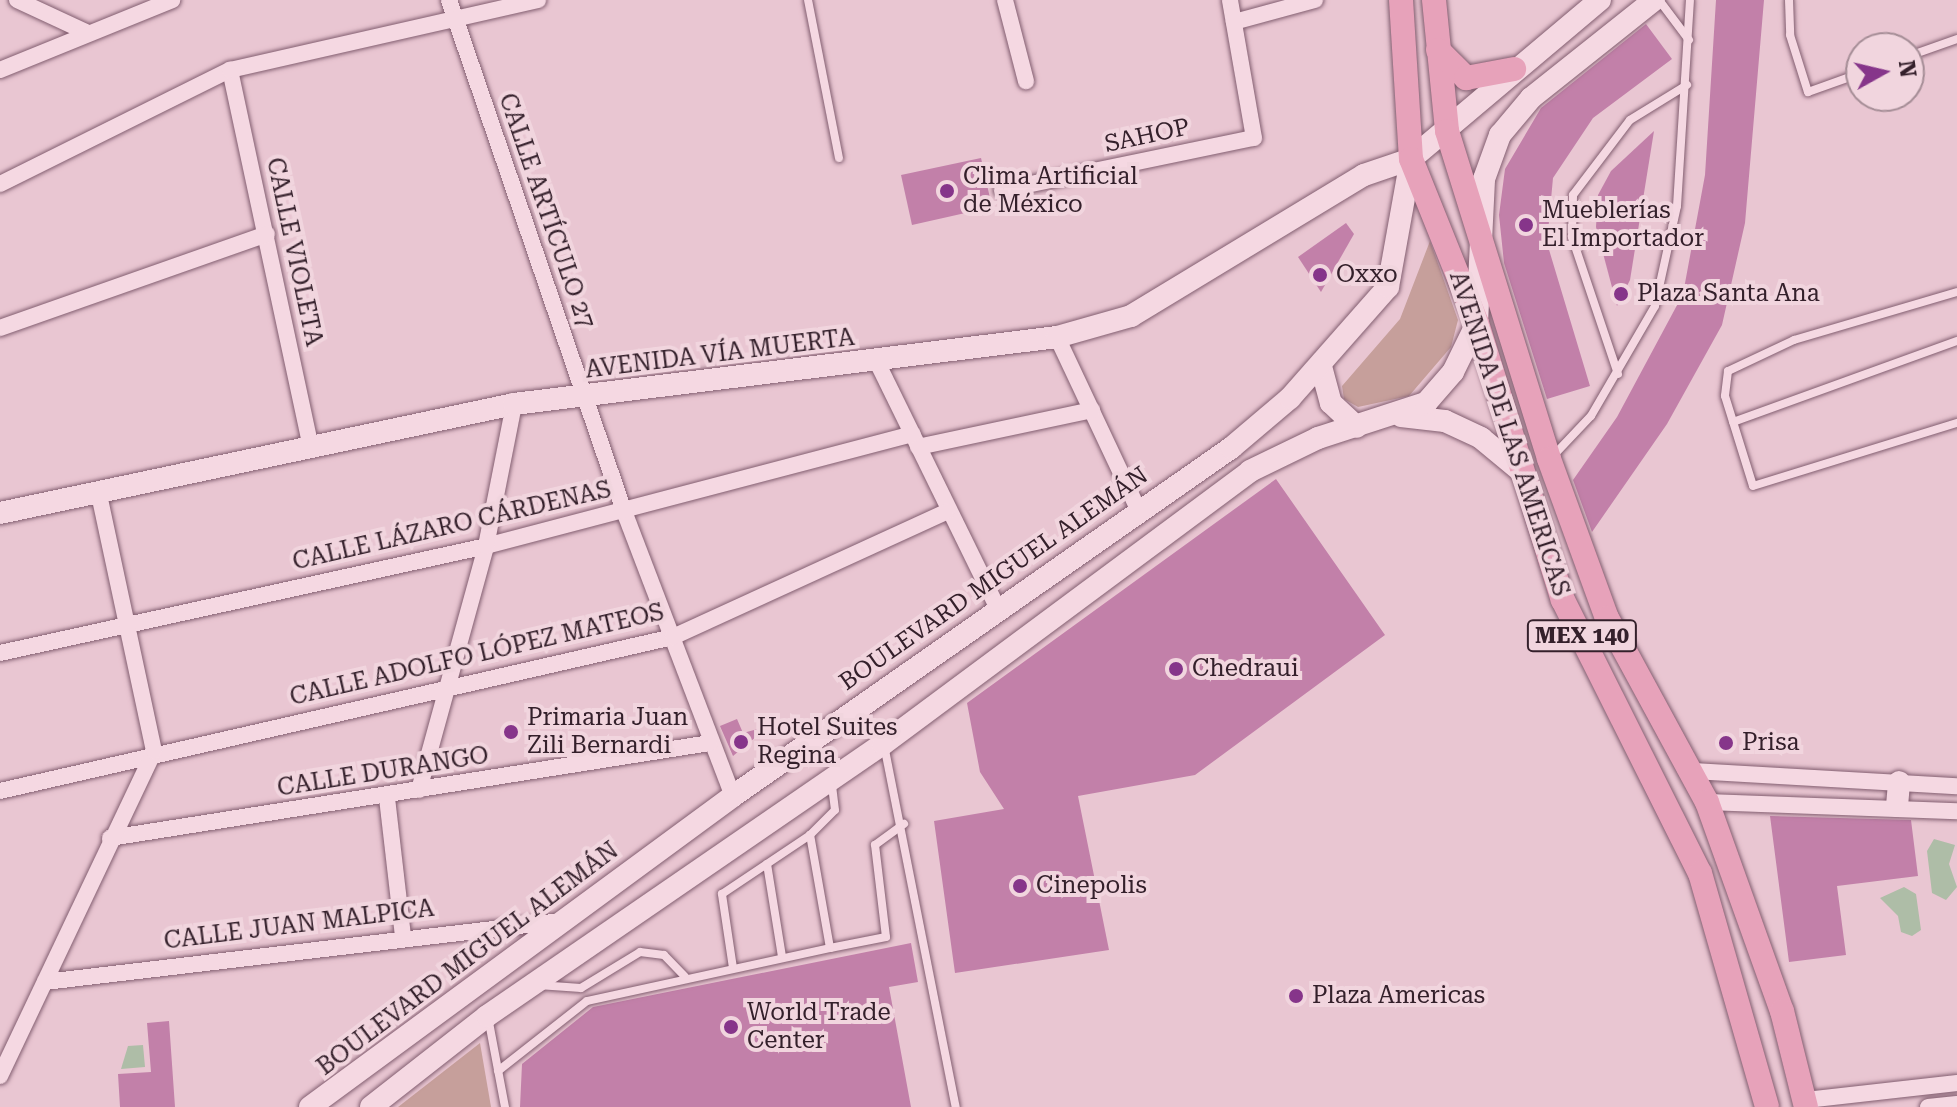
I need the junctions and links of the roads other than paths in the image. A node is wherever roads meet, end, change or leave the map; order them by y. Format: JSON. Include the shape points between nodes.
{"nodes":[{"id":1,"x":17,"y":0,"type":"edge"},
{"id":2,"x":172,"y":0,"type":"edge"},
{"id":3,"x":449,"y":0,"type":"edge"},
{"id":4,"x":538,"y":0,"type":"edge"},
{"id":5,"x":808,"y":0,"type":"edge"},
{"id":6,"x":1005,"y":0,"type":"edge"},
{"id":7,"x":1230,"y":0,"type":"edge"},
{"id":8,"x":1315,"y":0,"type":"edge"},
{"id":9,"x":1401,"y":0,"type":"edge"},
{"id":10,"x":1434,"y":0,"type":"edge"},
{"id":11,"x":1600,"y":0,"type":"edge"},
{"id":12,"x":1656,"y":0,"type":"edge"},
{"id":13,"x":1690,"y":0,"type":"edge"},
{"id":14,"x":1789,"y":0,"type":"edge"},
{"id":15,"x":455,"y":19,"type":"junction"},
{"id":16,"x":1234,"y":22,"type":"junction"},
{"id":17,"x":86,"y":32,"type":"junction"},
{"id":18,"x":1957,"y":39,"type":"edge"},
{"id":19,"x":1689,"y":41,"type":"junction"},
{"id":20,"x":1438,"y":50,"type":"junction"},
{"id":21,"x":1925,"y":50,"type":"edge"},
{"id":22,"x":1514,"y":69,"type":"junction"},
{"id":23,"x":0,"y":70,"type":"edge"},
{"id":24,"x":230,"y":70,"type":"junction"},
{"id":25,"x":1845,"y":79,"type":"edge"},
{"id":26,"x":1026,"y":81,"type":"dead end"},
{"id":27,"x":1687,"y":85,"type":"junction"},
{"id":28,"x":1447,"y":131,"type":"junction"},
{"id":29,"x":839,"y":158,"type":"dead end"},
{"id":30,"x":1411,"y":159,"type":"junction"},
{"id":31,"x":0,"y":184,"type":"edge"},
{"id":32,"x":1002,"y":190,"type":"dead end"},
{"id":33,"x":267,"y":234,"type":"junction"},
{"id":34,"x":1480,"y":237,"type":"junction"},
{"id":35,"x":1957,"y":292,"type":"edge"},
{"id":36,"x":1477,"y":323,"type":"junction"},
{"id":37,"x":0,"y":328,"type":"edge"},
{"id":38,"x":1057,"y":337,"type":"junction"},
{"id":39,"x":1957,"y":341,"type":"edge"},
{"id":40,"x":877,"y":362,"type":"junction"},
{"id":41,"x":1322,"y":370,"type":"junction"},
{"id":42,"x":1618,"y":374,"type":"junction"},
{"id":43,"x":584,"y":397,"type":"junction"},
{"id":44,"x":514,"y":404,"type":"junction"},
{"id":45,"x":1092,"y":410,"type":"junction"},
{"id":46,"x":1401,"y":416,"type":"junction"},
{"id":47,"x":1537,"y":419,"type":"junction"},
{"id":48,"x":1733,"y":422,"type":"junction"},
{"id":49,"x":1957,"y":423,"type":"edge"},
{"id":50,"x":1357,"y":427,"type":"junction"},
{"id":51,"x":1509,"y":428,"type":"junction"},
{"id":52,"x":916,"y":441,"type":"junction"},
{"id":53,"x":310,"y":444,"type":"junction"},
{"id":54,"x":1549,"y":459,"type":"junction"},
{"id":55,"x":1522,"y":472,"type":"junction"},
{"id":56,"x":98,"y":490,"type":"junction"},
{"id":57,"x":1137,"y":507,"type":"junction"},
{"id":58,"x":624,"y":511,"type":"junction"},
{"id":59,"x":946,"y":512,"type":"junction"},
{"id":60,"x":0,"y":513,"type":"edge"},
{"id":61,"x":486,"y":546,"type":"junction"},
{"id":62,"x":997,"y":607,"type":"junction"},
{"id":63,"x":127,"y":623,"type":"junction"},
{"id":64,"x":673,"y":637,"type":"junction"},
{"id":65,"x":0,"y":653,"type":"edge"},
{"id":66,"x":449,"y":691,"type":"junction"},
{"id":67,"x":710,"y":743,"type":"junction"},
{"id":68,"x":883,"y":744,"type":"junction"},
{"id":69,"x":154,"y":751,"type":"junction"},
{"id":70,"x":1693,"y":771,"type":"junction"},
{"id":71,"x":832,"y":780,"type":"junction"},
{"id":72,"x":1899,"y":782,"type":"junction"},
{"id":73,"x":1957,"y":786,"type":"edge"},
{"id":74,"x":419,"y":790,"type":"junction"},
{"id":75,"x":0,"y":791,"type":"edge"},
{"id":76,"x":733,"y":796,"type":"junction"},
{"id":77,"x":387,"y":798,"type":"junction"},
{"id":78,"x":1707,"y":802,"type":"junction"},
{"id":79,"x":1897,"y":806,"type":"junction"},
{"id":80,"x":1957,"y":811,"type":"edge"},
{"id":81,"x":904,"y":824,"type":"junction"},
{"id":82,"x":810,"y":835,"type":"junction"},
{"id":83,"x":110,"y":838,"type":"junction"},
{"id":84,"x":767,"y":864,"type":"junction"},
{"id":85,"x":561,"y":921,"type":"junction"},
{"id":86,"x":403,"y":936,"type":"junction"},
{"id":87,"x":1758,"y":936,"type":"junction"},
{"id":88,"x":830,"y":948,"type":"junction"},
{"id":89,"x":1721,"y":948,"type":"junction"},
{"id":90,"x":782,"y":957,"type":"junction"},
{"id":91,"x":733,"y":968,"type":"junction"},
{"id":92,"x":685,"y":977,"type":"junction"},
{"id":93,"x":45,"y":982,"type":"junction"},
{"id":94,"x":533,"y":984,"type":"junction"},
{"id":95,"x":487,"y":1016,"type":"junction"},
{"id":96,"x":498,"y":1071,"type":"junction"},
{"id":97,"x":0,"y":1076,"type":"edge"},
{"id":98,"x":1957,"y":1083,"type":"edge"},
{"id":99,"x":1806,"y":1103,"type":"edge"},
{"id":100,"x":1957,"y":1104,"type":"edge"},
{"id":101,"x":310,"y":1107,"type":"edge"},
{"id":102,"x":371,"y":1107,"type":"edge"},
{"id":103,"x":505,"y":1107,"type":"edge"},
{"id":104,"x":956,"y":1107,"type":"edge"},
{"id":105,"x":1767,"y":1107,"type":"edge"},
{"id":106,"x":1928,"y":1107,"type":"edge"}],
"edges":[{"from":1,"to":17,"type":"street"},
{"from":2,"to":17,"type":"street"},
{"from":3,"to":15,"type":"street","name":"CALLE ARTÍCULO 27"},
{"from":4,"to":15,"type":"street"},
{"from":5,"to":29,"type":"lane"},
{"from":6,"to":26,"type":"street"},
{"from":7,"to":16,"type":"street"},
{"from":8,"to":16,"type":"street"},
{"from":9,"to":30,"type":"main road","number":"MEX 140"},
{"from":10,"to":20,"type":"main road","number":"MEX 140"},
{"from":11,"to":22,"type":"main road"},
{"from":12,"to":19,"type":"lane"},
{"from":12,"to":34,"type":"main road","via":[[1531,98],[1500,135],[1484,179]]},
{"from":13,"to":19,"type":"lane"},
{"from":14,"to":25,"type":"lane","via":[[1790,35],[1808,92]]},
{"from":15,"to":24,"type":"street"},
{"from":15,"to":43,"type":"street","name":"CALLE ARTÍCULO 27"},
{"from":16,"to":32,"type":"street","name":"SAHOP","via":[[1254,138]]},
{"from":17,"to":23,"type":"street"},
{"from":18,"to":21,"type":"lane"},
{"from":19,"to":27,"type":"lane"},
{"from":20,"to":22,"type":"main road","via":[[1466,78]]},
{"from":20,"to":28,"type":"main road","number":"MEX 140"},
{"from":22,"to":28,"type":"main road"},
{"from":24,"to":31,"type":"street"},
{"from":24,"to":33,"type":"street","name":"CALLE VIOLETA"},
{"from":27,"to":42,"type":"lane","via":[[1677,206],[1655,306]]},
{"from":27,"to":42,"type":"lane","via":[[1630,120],[1573,195],[1572,237]]},
{"from":28,"to":30,"type":"main road"},
{"from":28,"to":34,"type":"main road","number":"MEX 140"},
{"from":30,"to":36,"type":"main road","name":"AVENIDA DE LAS AMERICAS","number":"MEX 140"},
{"from":30,"to":38,"type":"main road","name":"AVENIDA VÍA MUERTA","via":[[1364,175],[1131,316]]},
{"from":30,"to":41,"type":"main road","name":"BOULEVARD MIGUEL ALEMÁN","via":[[1388,287]]},
{"from":33,"to":37,"type":"street"},
{"from":33,"to":53,"type":"street","name":"CALLE VIOLETA"},
{"from":34,"to":36,"type":"main road"},
{"from":34,"to":47,"type":"main road","name":"AVENIDA DE LAS AMERICAS","number":"MEX 140"},
{"from":35,"to":48,"type":"lane","via":[[1794,340],[1728,371],[1725,396]]},
{"from":36,"to":46,"type":"main road","via":[[1453,372],[1426,403]]},
{"from":36,"to":51,"type":"main road","name":"AVENIDA DE LAS AMERICAS","number":"MEX 140"},
{"from":38,"to":40,"type":"main road","name":"AVENIDA VÍA MUERTA"},
{"from":38,"to":45,"type":"street"},
{"from":39,"to":48,"type":"lane"},
{"from":40,"to":43,"type":"main road","name":"AVENIDA VÍA MUERTA"},
{"from":40,"to":52,"type":"street"},
{"from":41,"to":50,"type":"main road","via":[[1331,403]]},
{"from":41,"to":57,"type":"main road","name":"BOULEVARD MIGUEL ALEMÁN","via":[[1231,448]]},
{"from":42,"to":54,"type":"lane","via":[[1591,416]]},
{"from":43,"to":44,"type":"main road","name":"AVENIDA VÍA MUERTA"},
{"from":43,"to":58,"type":"street","name":"CALLE ARTÍCULO 27"},
{"from":44,"to":53,"type":"main road","name":"AVENIDA VÍA MUERTA"},
{"from":44,"to":61,"type":"street"},
{"from":45,"to":52,"type":"street","name":"CALLE LÁZARO CÁRDENAS"},
{"from":45,"to":57,"type":"street"},
{"from":46,"to":50,"type":"main road"},
{"from":46,"to":55,"type":"main road","via":[[1445,421],[1481,438]]},
{"from":47,"to":51,"type":"main road"},
{"from":47,"to":54,"type":"main road","name":"AVENIDA DE LAS AMERICAS","number":"MEX 140"},
{"from":48,"to":49,"type":"lane","via":[[1753,486]]},
{"from":50,"to":68,"type":"main road","via":[[1250,471]]},
{"from":51,"to":55,"type":"main road","name":"AVENIDA DE LAS AMERICAS","number":"MEX 140"},
{"from":52,"to":58,"type":"street","name":"CALLE LÁZARO CÁRDENAS"},
{"from":52,"to":59,"type":"street"},
{"from":53,"to":56,"type":"main road","name":"AVENIDA VÍA MUERTA"},
{"from":54,"to":70,"type":"main road","name":"AVENIDA DE LAS AMERICAS","number":"MEX 140","via":[[1607,618]]},
{"from":55,"to":89,"type":"main road","name":"AVENIDA DE LAS AMERICAS","number":"MEX 140","via":[[1563,600],[1671,807]]},
{"from":56,"to":60,"type":"main road","name":"AVENIDA VÍA MUERTA"},
{"from":56,"to":63,"type":"street"},
{"from":57,"to":62,"type":"main road","name":"BOULEVARD MIGUEL ALEMÁN"},
{"from":58,"to":61,"type":"street","name":"CALLE LÁZARO CÁRDENAS"},
{"from":58,"to":64,"type":"street","name":"CALLE ARTÍCULO 27"},
{"from":59,"to":62,"type":"street"},
{"from":59,"to":64,"type":"street","name":"CALLE ADOLFO LÓPEZ MATEOS"},
{"from":61,"to":63,"type":"street","name":"CALLE LÁZARO CÁRDENAS"},
{"from":61,"to":66,"type":"street"},
{"from":62,"to":76,"type":"main road","name":"BOULEVARD MIGUEL ALEMÁN"},
{"from":63,"to":65,"type":"street","name":"CALLE LÁZARO CÁRDENAS"},
{"from":63,"to":69,"type":"street"},
{"from":64,"to":66,"type":"street","name":"CALLE ADOLFO LÓPEZ MATEOS"},
{"from":64,"to":67,"type":"street","name":"CALLE ARTÍCULO 27"},
{"from":66,"to":69,"type":"street","name":"CALLE ADOLFO LÓPEZ MATEOS"},
{"from":66,"to":74,"type":"street"},
{"from":67,"to":74,"type":"street","name":"CALLE DURANGO"},
{"from":67,"to":76,"type":"street","name":"CALLE ARTÍCULO 27"},
{"from":68,"to":71,"type":"main road"},
{"from":68,"to":81,"type":"lane"},
{"from":69,"to":75,"type":"street","name":"CALLE ADOLFO LÓPEZ MATEOS"},
{"from":69,"to":83,"type":"street"},
{"from":70,"to":72,"type":"street"},
{"from":70,"to":78,"type":"main road","name":"AVENIDA DE LAS AMERICAS","number":"MEX 140"},
{"from":71,"to":82,"type":"lane","via":[[835,810]]},
{"from":71,"to":94,"type":"main road"},
{"from":72,"to":73,"type":"street"},
{"from":72,"to":79,"type":"main road"},
{"from":74,"to":77,"type":"street","name":"CALLE DURANGO"},
{"from":76,"to":85,"type":"main road","name":"BOULEVARD MIGUEL ALEMÁN"},
{"from":77,"to":83,"type":"street","name":"CALLE DURANGO"},
{"from":77,"to":86,"type":"street"},
{"from":78,"to":79,"type":"street"},
{"from":78,"to":87,"type":"main road","name":"AVENIDA DE LAS AMERICAS","number":"MEX 140"},
{"from":79,"to":80,"type":"street"},
{"from":81,"to":88,"type":"lane","via":[[875,845],[886,937]]},
{"from":81,"to":104,"type":"lane"},
{"from":82,"to":84,"type":"lane"},
{"from":82,"to":88,"type":"lane"},
{"from":83,"to":93,"type":"street"},
{"from":84,"to":90,"type":"lane"},
{"from":84,"to":91,"type":"lane","via":[[722,894]]},
{"from":85,"to":86,"type":"street","name":"CALLE JUAN MALPICA"},
{"from":85,"to":101,"type":"main road","name":"BOULEVARD MIGUEL ALEMÁN"},
{"from":86,"to":93,"type":"street","name":"CALLE JUAN MALPICA"},
{"from":87,"to":89,"type":"main road"},
{"from":87,"to":99,"type":"main road","name":"AVENIDA DE LAS AMERICAS","number":"MEX 140"},
{"from":88,"to":90,"type":"lane"},
{"from":89,"to":105,"type":"main road","name":"AVENIDA DE LAS AMERICAS","number":"MEX 140"},
{"from":90,"to":91,"type":"lane"},
{"from":91,"to":92,"type":"lane"},
{"from":92,"to":94,"type":"lane","via":[[664,955],[640,952],[581,988]]},
{"from":92,"to":96,"type":"lane","via":[[587,1001]]},
{"from":93,"to":97,"type":"street"},
{"from":94,"to":95,"type":"main road"},
{"from":95,"to":96,"type":"lane"},
{"from":95,"to":102,"type":"main road"},
{"from":96,"to":103,"type":"lane"},
{"from":98,"to":99,"type":"street"},
{"from":100,"to":106,"type":"street"}]}
